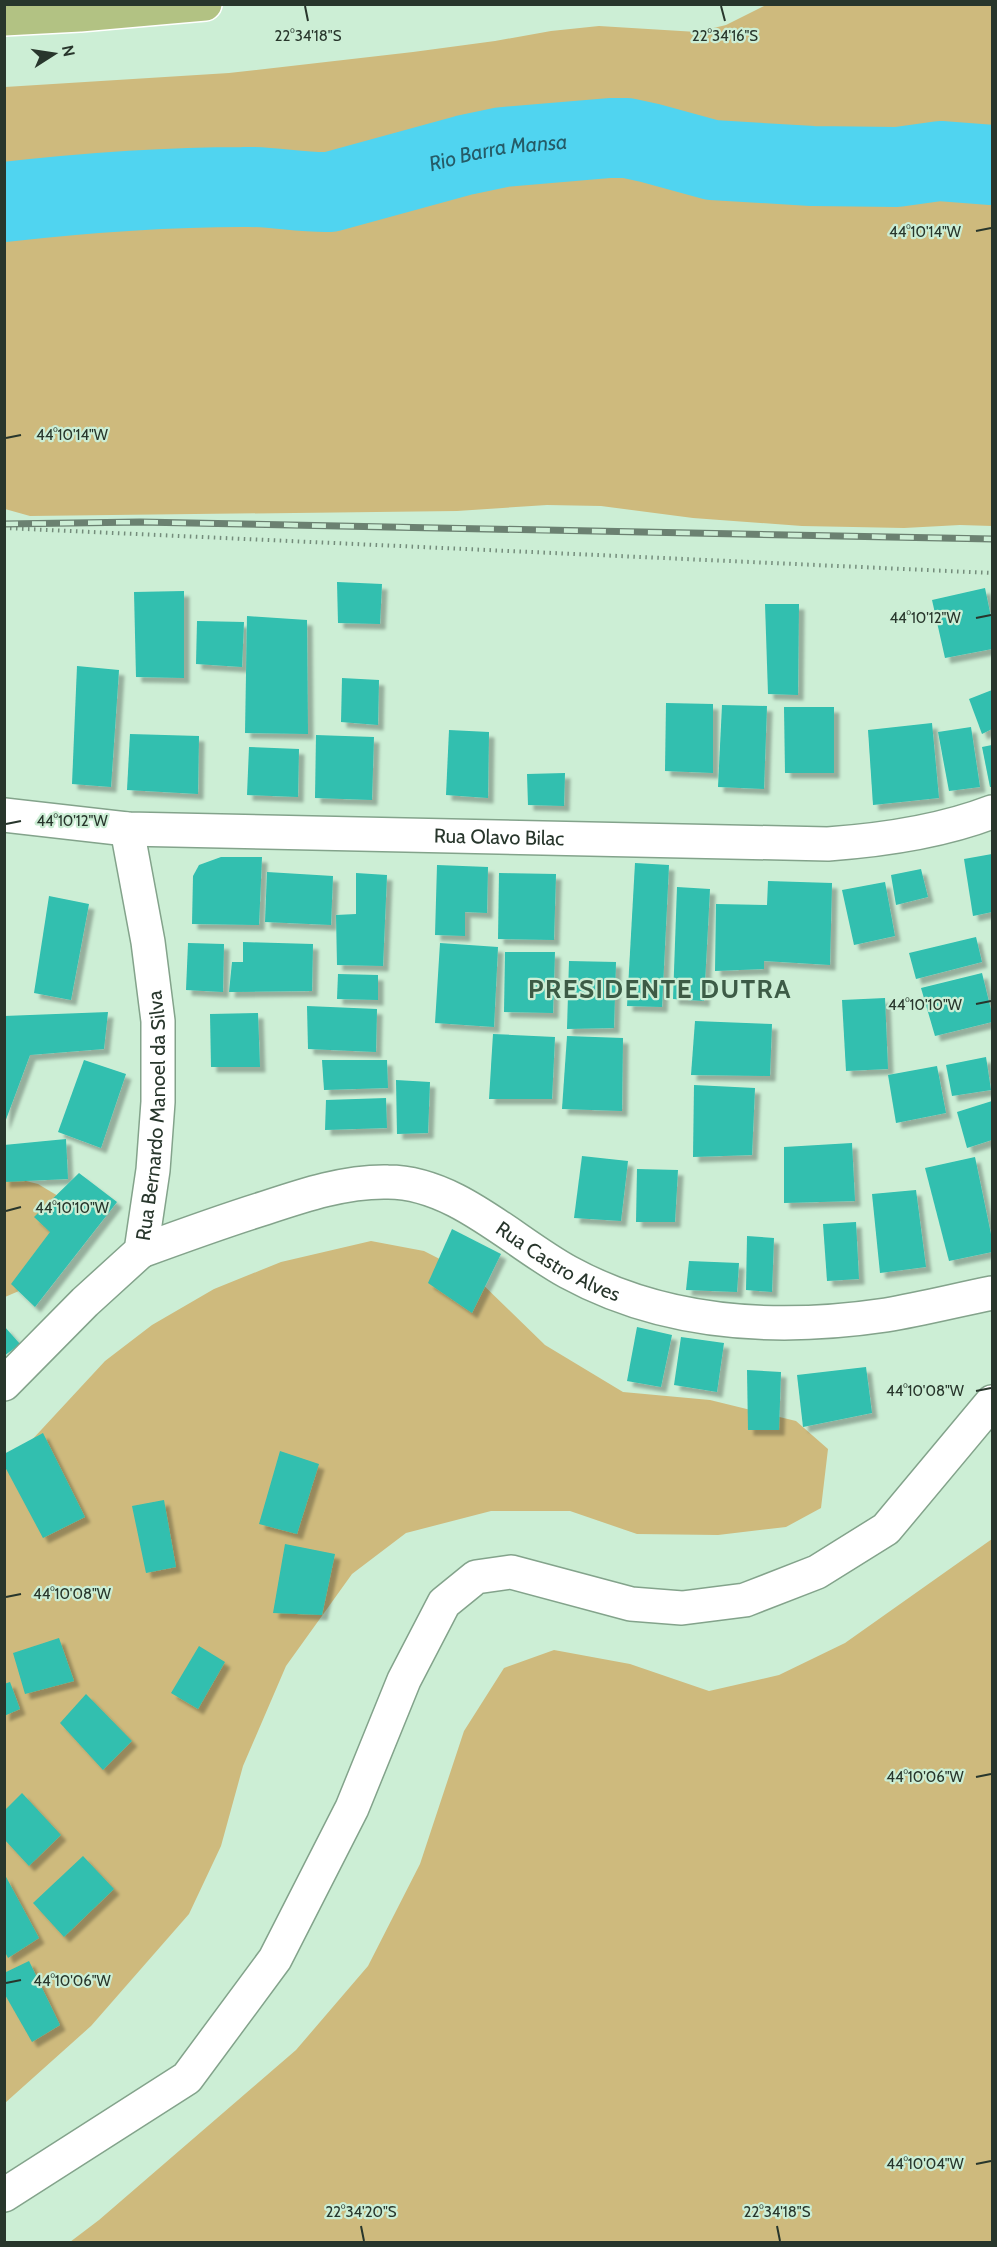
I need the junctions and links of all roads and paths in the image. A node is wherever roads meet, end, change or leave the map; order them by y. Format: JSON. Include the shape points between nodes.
{"nodes":[{"id":1,"x":205,"y":4,"type":"edge"},
{"id":2,"x":4,"y":19,"type":"edge"},
{"id":3,"x":4,"y":528,"type":"edge"},
{"id":4,"x":993,"y":573,"type":"edge"},
{"id":5,"x":993,"y":812,"type":"edge"},
{"id":6,"x":4,"y":815,"type":"edge"},
{"id":7,"x":127,"y":829,"type":"junction"},
{"id":8,"x":141,"y":1251,"type":"junction"},
{"id":9,"x":993,"y":1293,"type":"edge"},
{"id":10,"x":4,"y":1384,"type":"edge"},
{"id":11,"x":993,"y":1402,"type":"edge"},
{"id":12,"x":4,"y":2195,"type":"edge"}],
"edges":[{"from":1,"to":2,"type":"main road"},
{"from":3,"to":4,"type":"path"},
{"from":5,"to":7,"type":"street","name":"Rua Olavo Bilac","via":[[890,838],[828,844]]},
{"from":6,"to":7,"type":"street","name":"Rua Olavo Bilac"},
{"from":7,"to":8,"type":"street","name":"Rua Bernardo Manoel da Silva","via":[[158,1021],[153,1170]]},
{"from":8,"to":9,"type":"street","name":"Rua Castro Alves","via":[[326,1190],[390,1181],[419,1186],[479,1212],[567,1271],[604,1290],[690,1315],[748,1322],[816,1322],[887,1314]]},
{"from":8,"to":10,"type":"street","name":"Rua Bernardo Manoel da Silva"},
{"from":11,"to":12,"type":"street","via":[[886,1529],[817,1572],[745,1600],[682,1608],[641,1605],[512,1572],[476,1577],[444,1602],[404,1680],[352,1808],[274,1959],[187,2078]]}]}
